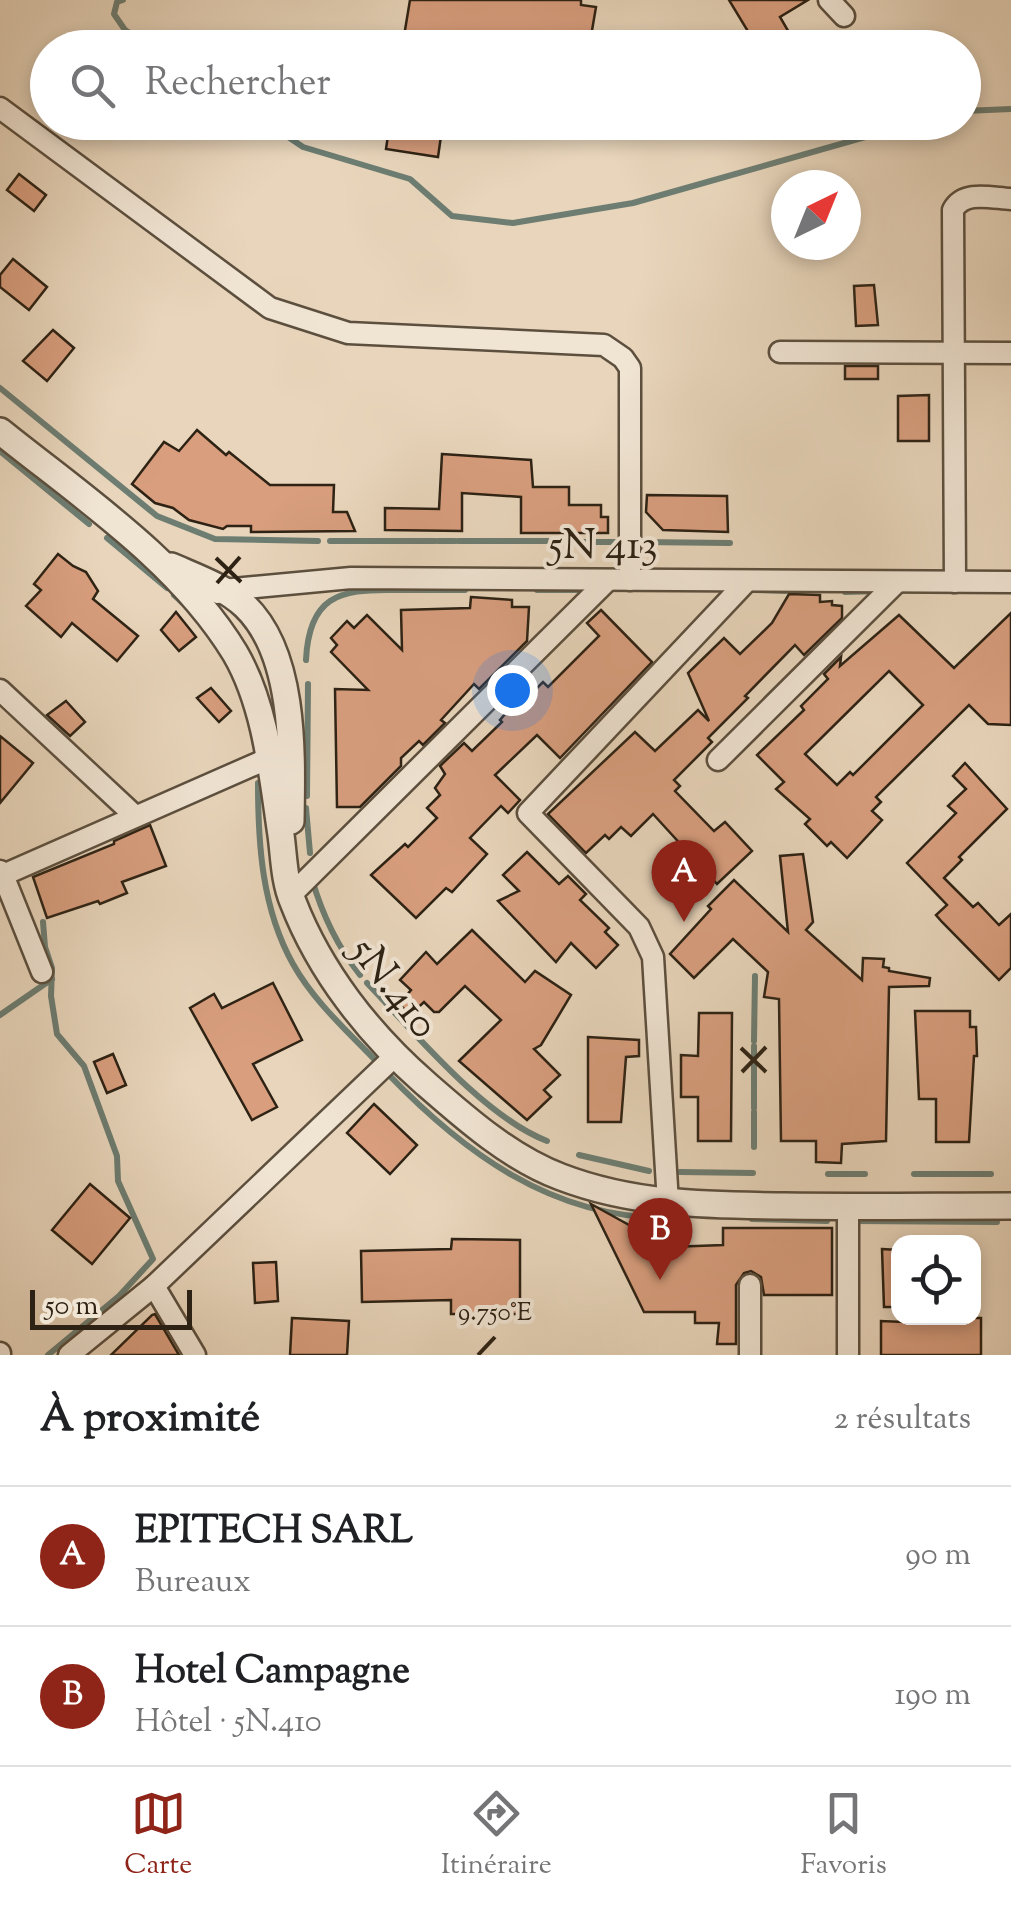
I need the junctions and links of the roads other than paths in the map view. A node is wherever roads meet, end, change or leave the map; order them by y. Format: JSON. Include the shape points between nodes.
{"nodes":[{"id":1,"x":0,"y":108,"type":"edge"},
{"id":2,"x":30,"y":130,"type":"edge"},
{"id":3,"x":43,"y":140,"type":"edge"},
{"id":4,"x":1011,"y":199,"type":"edge"},
{"id":5,"x":780,"y":352,"type":"dead end"},
{"id":6,"x":954,"y":353,"type":"junction"},
{"id":7,"x":1011,"y":353,"type":"edge"},
{"id":8,"x":0,"y":430,"type":"edge"},
{"id":9,"x":158,"y":560,"type":"junction"},
{"id":10,"x":607,"y":580,"type":"junction"},
{"id":11,"x":630,"y":580,"type":"junction"},
{"id":12,"x":747,"y":580,"type":"junction"},
{"id":13,"x":898,"y":582,"type":"junction"},
{"id":14,"x":955,"y":582,"type":"junction"},
{"id":15,"x":1011,"y":582,"type":"edge"},
{"id":16,"x":224,"y":590,"type":"junction"},
{"id":17,"x":200,"y":606,"type":"junction"},
{"id":18,"x":0,"y":690,"type":"edge"},
{"id":19,"x":279,"y":754,"type":"junction"},
{"id":20,"x":718,"y":760,"type":"dead end"},
{"id":21,"x":134,"y":815,"type":"junction"},
{"id":22,"x":2,"y":873,"type":"edge"},
{"id":23,"x":288,"y":886,"type":"junction"},
{"id":24,"x":42,"y":972,"type":"dead end"},
{"id":25,"x":394,"y":1056,"type":"junction"},
{"id":26,"x":668,"y":1203,"type":"junction"},
{"id":27,"x":1011,"y":1206,"type":"edge"},
{"id":28,"x":848,"y":1207,"type":"junction"},
{"id":29,"x":750,"y":1285,"type":"dead end"},
{"id":30,"x":154,"y":1286,"type":"junction"},
{"id":31,"x":70,"y":1355,"type":"edge"},
{"id":32,"x":195,"y":1355,"type":"edge"},
{"id":33,"x":750,"y":1355,"type":"edge"},
{"id":34,"x":848,"y":1355,"type":"edge"}],
"edges":[{"from":1,"to":2,"type":"street"},
{"from":3,"to":11,"type":"street","via":[[270,308],[348,333],[614,350],[630,368]]},
{"from":4,"to":6,"type":"street","via":[[966,197],[953,210]]},
{"from":5,"to":6,"type":"street"},
{"from":6,"to":7,"type":"street"},
{"from":6,"to":14,"type":"street"},
{"from":8,"to":9,"type":"street","name":"5N.410"},
{"from":9,"to":16,"type":"street"},
{"from":9,"to":17,"type":"street","name":"5N.410"},
{"from":10,"to":11,"type":"street","name":"5N 413"},
{"from":10,"to":16,"type":"street","name":"5N 413","via":[[351,578]]},
{"from":10,"to":23,"type":"street"},
{"from":11,"to":12,"type":"street","name":"5N 413"},
{"from":12,"to":13,"type":"street","name":"5N 413"},
{"from":12,"to":26,"type":"street","via":[[528,813],[648,940]]},
{"from":13,"to":14,"type":"street","name":"5N 413"},
{"from":13,"to":20,"type":"street"},
{"from":14,"to":15,"type":"street","name":"5N 413"},
{"from":16,"to":17,"type":"street","name":"5N 413"},
{"from":16,"to":19,"type":"street","via":[[264,631],[278,662],[287,704]]},
{"from":17,"to":19,"type":"street","name":"5N.410","via":[[236,654]]},
{"from":18,"to":21,"type":"street"},
{"from":19,"to":21,"type":"street"},
{"from":19,"to":23,"type":"street","name":"5N.410"},
{"from":21,"to":22,"type":"street"},
{"from":22,"to":24,"type":"street"},
{"from":23,"to":25,"type":"street","name":"5N.410","via":[[307,935],[342,992]]},
{"from":25,"to":26,"type":"street","name":"5N.410","via":[[511,1151],[542,1168],[610,1194]]},
{"from":25,"to":30,"type":"street"},
{"from":26,"to":28,"type":"street","name":"5N.410"},
{"from":27,"to":28,"type":"street","name":"5N.410"},
{"from":28,"to":34,"type":"street"},
{"from":29,"to":33,"type":"street"},
{"from":30,"to":31,"type":"street"},
{"from":30,"to":32,"type":"street"}]}
